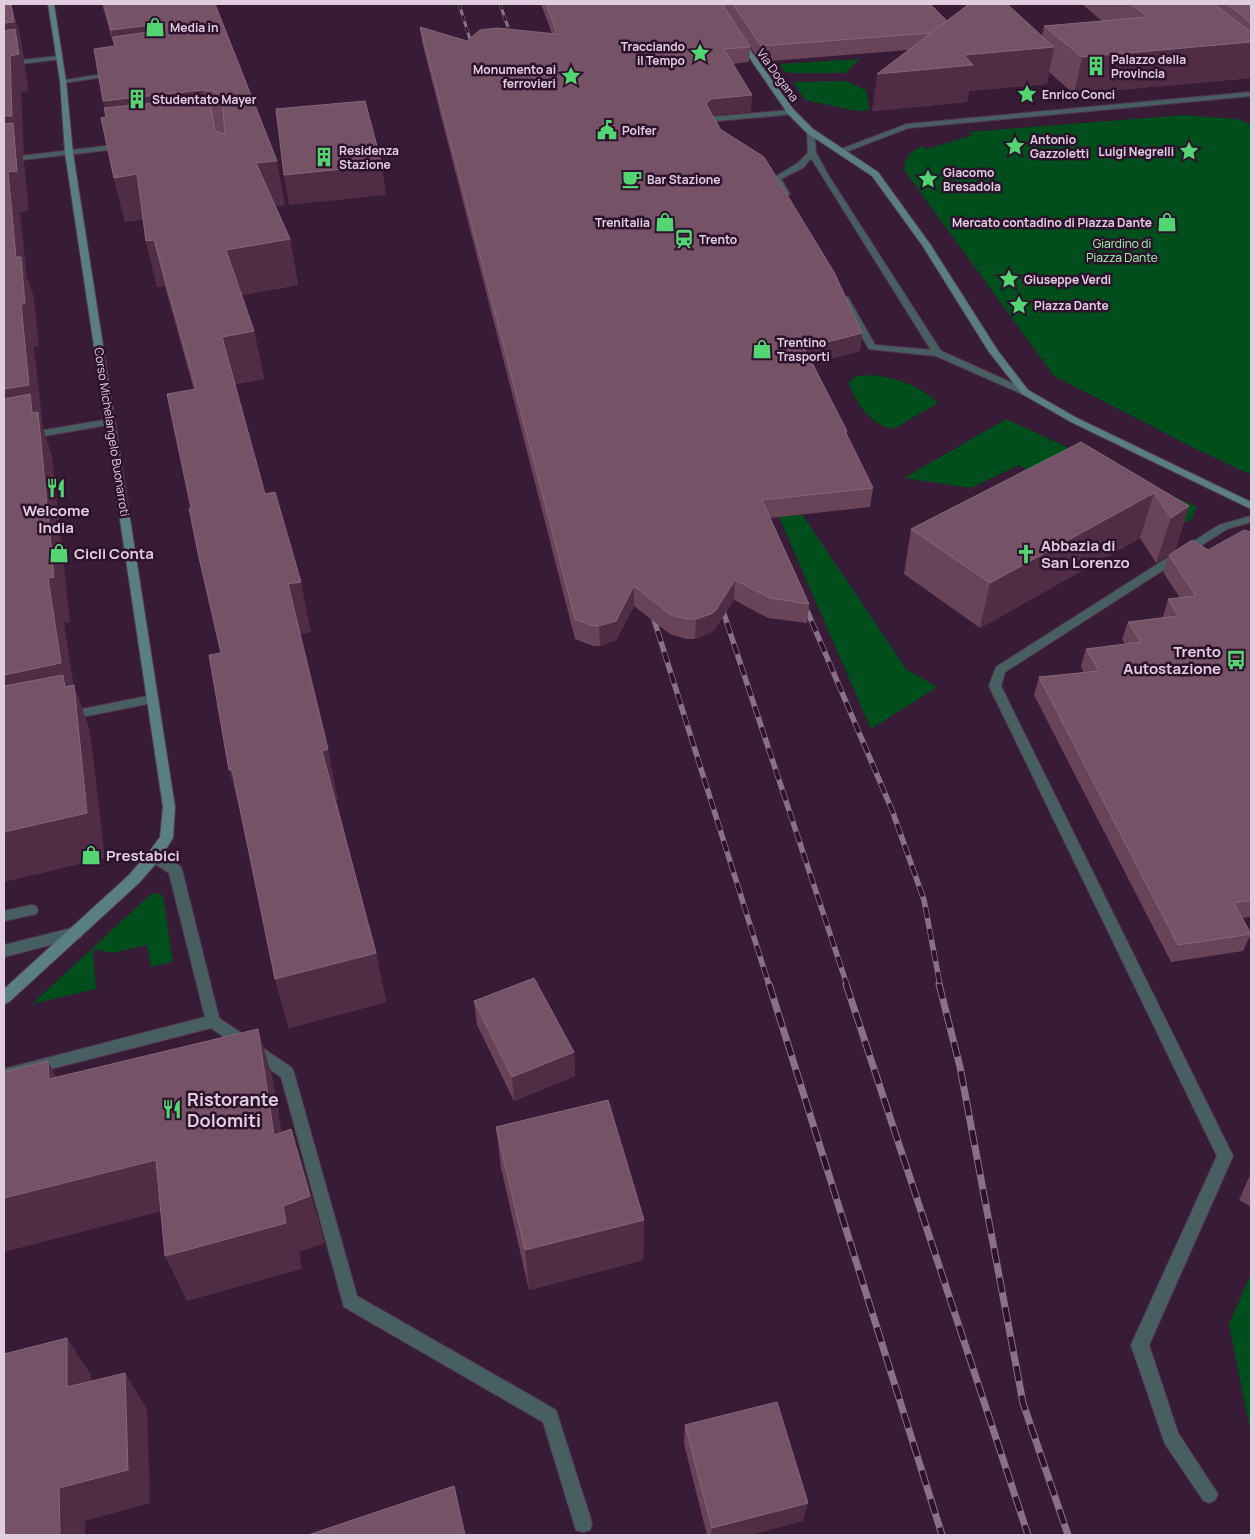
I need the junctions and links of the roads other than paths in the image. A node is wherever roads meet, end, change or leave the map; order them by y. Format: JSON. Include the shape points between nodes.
{"nodes":[{"id":1,"x":51,"y":4,"type":"edge"},
{"id":2,"x":736,"y":34,"type":"edge"},
{"id":3,"x":59,"y":58,"type":"junction"},
{"id":4,"x":4,"y":64,"type":"edge"},
{"id":5,"x":124,"y":73,"type":"edge"},
{"id":6,"x":63,"y":81,"type":"junction"},
{"id":7,"x":1251,"y":94,"type":"edge"},
{"id":8,"x":791,"y":112,"type":"junction"},
{"id":9,"x":810,"y":131,"type":"junction"},
{"id":10,"x":723,"y":142,"type":"edge"},
{"id":11,"x":133,"y":145,"type":"edge"},
{"id":12,"x":840,"y":150,"type":"junction"},
{"id":13,"x":69,"y":153,"type":"junction"},
{"id":14,"x":812,"y":153,"type":"junction"},
{"id":15,"x":4,"y":160,"type":"edge"},
{"id":16,"x":792,"y":204,"type":"edge"},
{"id":17,"x":842,"y":294,"type":"edge"},
{"id":18,"x":938,"y":353,"type":"junction"},
{"id":19,"x":1025,"y":392,"type":"junction"},
{"id":20,"x":110,"y":422,"type":"junction"},
{"id":21,"x":4,"y":440,"type":"edge"},
{"id":22,"x":1251,"y":506,"type":"edge"},
{"id":23,"x":1251,"y":519,"type":"edge"},
{"id":24,"x":154,"y":699,"type":"junction"},
{"id":25,"x":56,"y":718,"type":"edge"},
{"id":26,"x":154,"y":856,"type":"junction"},
{"id":27,"x":31,"y":910,"type":"dead end"},
{"id":28,"x":4,"y":916,"type":"edge"},
{"id":29,"x":76,"y":933,"type":"junction"},
{"id":30,"x":4,"y":950,"type":"edge"},
{"id":31,"x":4,"y":998,"type":"edge"},
{"id":32,"x":213,"y":1021,"type":"junction"},
{"id":33,"x":4,"y":1074,"type":"edge"},
{"id":34,"x":1209,"y":1494,"type":"dead end"},
{"id":35,"x":583,"y":1522,"type":"dead end"}],
"edges":[{"from":1,"to":3,"type":"street","name":"Corso Michelangelo Buonarroti"},
{"from":2,"to":8,"type":"street","name":"Via Dogana"},
{"from":3,"to":4,"type":"street"},
{"from":3,"to":6,"type":"street","name":"Corso Michelangelo Buonarroti"},
{"from":5,"to":6,"type":"street"},
{"from":6,"to":13,"type":"street","name":"Corso Michelangelo Buonarroti"},
{"from":7,"to":12,"type":"street","via":[[907,126]]},
{"from":8,"to":9,"type":"street","name":"Via Dogana"},
{"from":8,"to":10,"type":"street","via":[[710,119]]},
{"from":9,"to":12,"type":"street"},
{"from":9,"to":14,"type":"street"},
{"from":11,"to":13,"type":"street"},
{"from":12,"to":19,"type":"street","via":[[875,174],[926,244],[994,352]]},
{"from":13,"to":15,"type":"street"},
{"from":13,"to":20,"type":"street","name":"Corso Michelangelo Buonarroti"},
{"from":14,"to":16,"type":"street","via":[[801,164],[774,176]]},
{"from":14,"to":18,"type":"street"},
{"from":17,"to":18,"type":"street","via":[[872,347]]},
{"from":18,"to":19,"type":"street"},
{"from":19,"to":22,"type":"street","via":[[1074,420]]},
{"from":20,"to":21,"type":"street"},
{"from":20,"to":24,"type":"street","name":"Corso Michelangelo Buonarroti"},
{"from":23,"to":34,"type":"street","via":[[1223,527],[1038,644],[1000,670],[995,686],[1225,1156],[1140,1345],[1171,1438]]},
{"from":24,"to":25,"type":"street"},
{"from":24,"to":26,"type":"street","name":"Corso Michelangelo Buonarroti","via":[[169,807],[166,838]]},
{"from":26,"to":29,"type":"street","name":"Corso Michelangelo Buonarroti"},
{"from":26,"to":32,"type":"street","via":[[175,870]]},
{"from":27,"to":28,"type":"street"},
{"from":29,"to":30,"type":"street","name":"Corso Michelangelo Buonarroti"},
{"from":29,"to":31,"type":"street","name":"Corso Michelangelo Buonarroti"},
{"from":32,"to":33,"type":"street"},
{"from":32,"to":35,"type":"street","via":[[286,1073],[350,1301],[550,1416]]}]}
